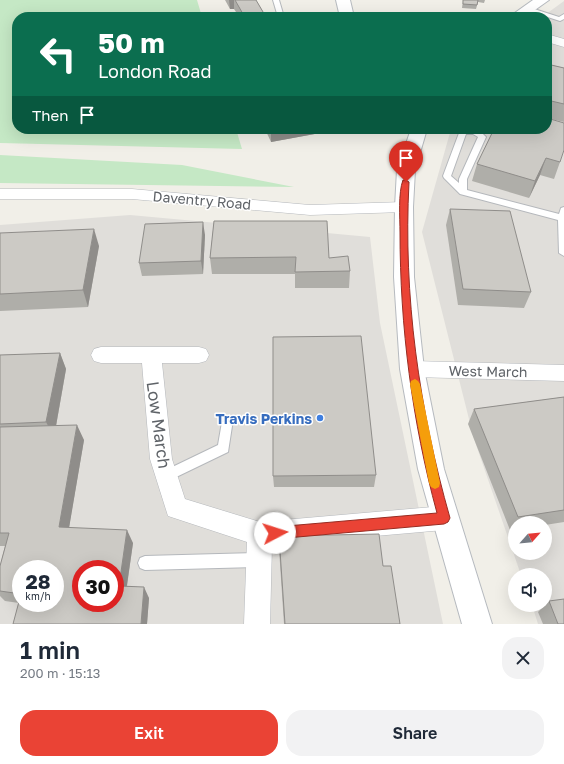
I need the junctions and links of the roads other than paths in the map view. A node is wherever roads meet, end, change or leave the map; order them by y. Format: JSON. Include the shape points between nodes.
{"nodes":[{"id":1,"x":276,"y":0,"type":"edge"},
{"id":2,"x":343,"y":0,"type":"edge"},
{"id":3,"x":542,"y":0,"type":"edge"},
{"id":4,"x":528,"y":9,"type":"junction"},
{"id":5,"x":280,"y":12,"type":"edge"},
{"id":6,"x":345,"y":12,"type":"edge"},
{"id":7,"x":524,"y":12,"type":"edge"},
{"id":8,"x":538,"y":12,"type":"edge"},
{"id":9,"x":552,"y":17,"type":"edge"},
{"id":10,"x":563,"y":20,"type":"edge"},
{"id":11,"x":552,"y":39,"type":"edge"},
{"id":12,"x":564,"y":43,"type":"edge"},
{"id":13,"x":417,"y":134,"type":"edge"},
{"id":14,"x":463,"y":134,"type":"edge"},
{"id":15,"x":480,"y":134,"type":"edge"},
{"id":16,"x":463,"y":192,"type":"junction"},
{"id":17,"x":0,"y":194,"type":"edge"},
{"id":18,"x":404,"y":207,"type":"junction"},
{"id":19,"x":563,"y":214,"type":"edge"},
{"id":20,"x":564,"y":253,"type":"edge"},
{"id":21,"x":101,"y":355,"type":"dead end"},
{"id":22,"x":150,"y":355,"type":"junction"},
{"id":23,"x":200,"y":355,"type":"dead end"},
{"id":24,"x":412,"y":369,"type":"junction"},
{"id":25,"x":564,"y":372,"type":"edge"},
{"id":26,"x":226,"y":426,"type":"dead end"},
{"id":27,"x":166,"y":476,"type":"junction"},
{"id":28,"x":444,"y":518,"type":"junction"},
{"id":29,"x":260,"y":534,"type":"junction"},
{"id":30,"x":259,"y":560,"type":"junction"},
{"id":31,"x":145,"y":563,"type":"dead end"},
{"id":32,"x":257,"y":624,"type":"edge"},
{"id":33,"x":477,"y":624,"type":"edge"}],
"edges":[{"from":1,"to":5,"type":"lane"},
{"from":2,"to":6,"type":"main road"},
{"from":3,"to":4,"type":"main road"},
{"from":4,"to":7,"type":"main road"},
{"from":4,"to":8,"type":"lane"},
{"from":9,"to":10,"type":"lane"},
{"from":11,"to":12,"type":"street"},
{"from":13,"to":18,"type":"main road","via":[[406,170]]},
{"from":14,"to":16,"type":"lane","via":[[447,176]]},
{"from":15,"to":16,"type":"lane","via":[[482,137],[463,179]]},
{"from":16,"to":19,"type":"lane"},
{"from":17,"to":18,"type":"street","name":"Daventry Road","via":[[132,194],[310,210]]},
{"from":18,"to":24,"type":"main road","via":[[404,277]]},
{"from":19,"to":20,"type":"lane"},
{"from":21,"to":22,"type":"street"},
{"from":22,"to":23,"type":"street"},
{"from":22,"to":27,"type":"street","name":"Low March","via":[[161,459]]},
{"from":24,"to":25,"type":"street","name":"West March"},
{"from":24,"to":28,"type":"main road","via":[[431,469]]},
{"from":26,"to":27,"type":"lane","via":[[224,448]]},
{"from":27,"to":29,"type":"street","name":"Low March","via":[[176,508]]},
{"from":28,"to":29,"type":"street","name":"Low March"},
{"from":28,"to":33,"type":"main road"},
{"from":29,"to":30,"type":"street"},
{"from":30,"to":31,"type":"lane"},
{"from":30,"to":32,"type":"street"}]}
